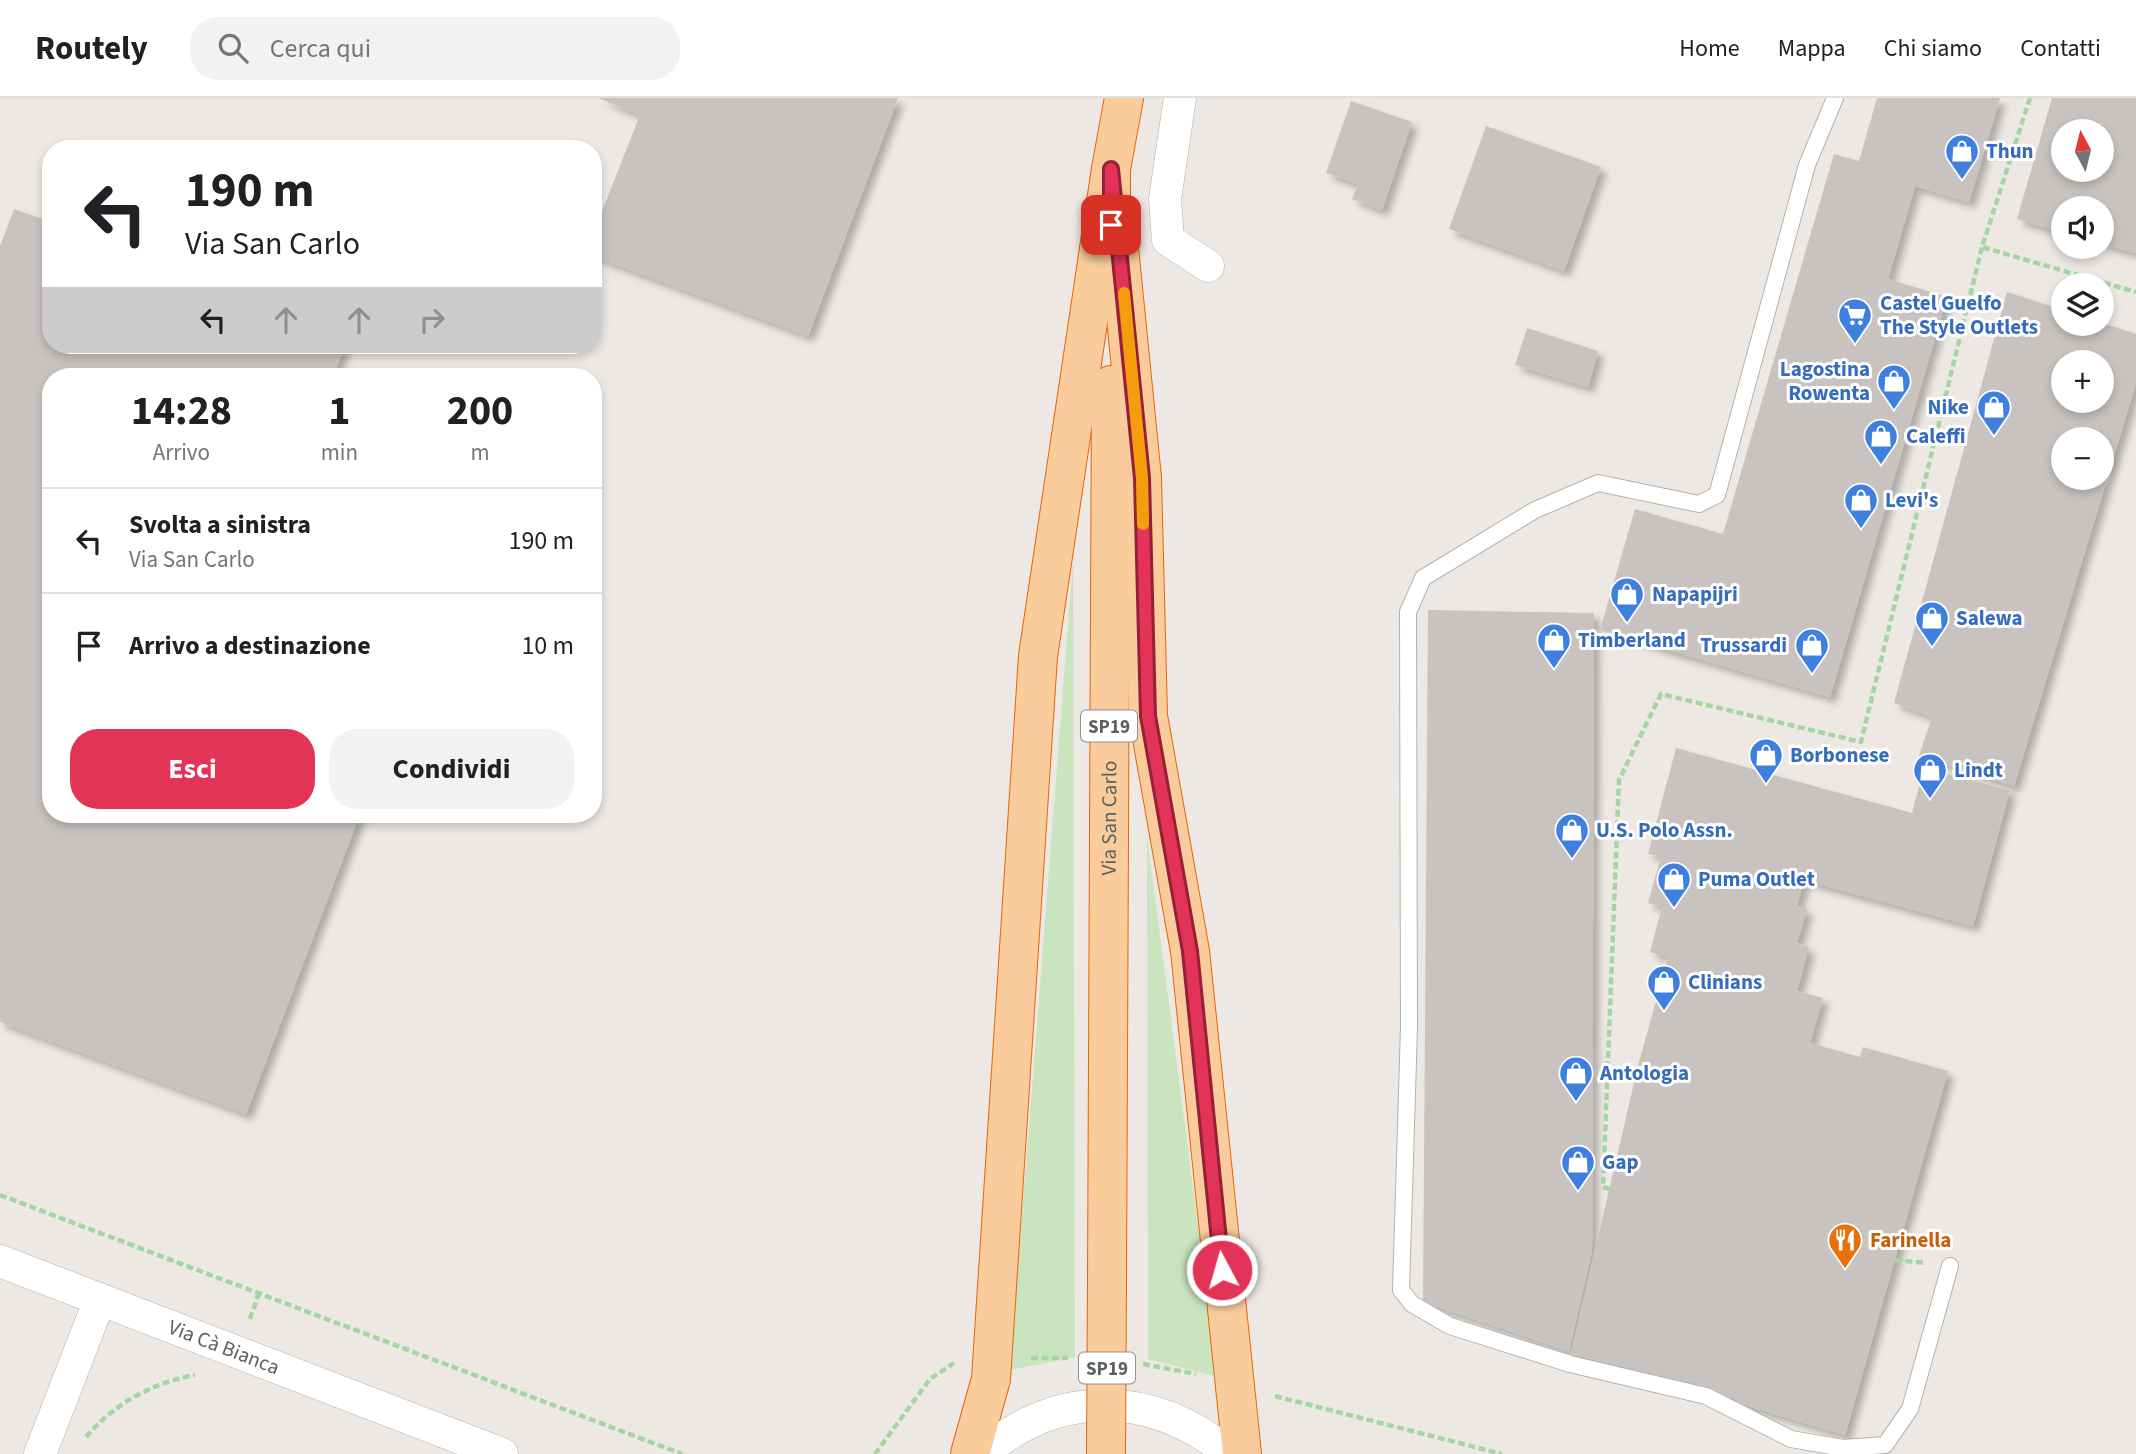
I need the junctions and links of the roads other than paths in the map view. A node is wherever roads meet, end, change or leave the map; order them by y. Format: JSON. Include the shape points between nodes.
{"nodes":[{"id":1,"x":1124,"y":98,"type":"edge"},
{"id":2,"x":1180,"y":98,"type":"edge"},
{"id":3,"x":1836,"y":98,"type":"edge"},
{"id":4,"x":1111,"y":169,"type":"junction"},
{"id":5,"x":1208,"y":266,"type":"dead end"},
{"id":6,"x":0,"y":1261,"type":"edge"},
{"id":7,"x":1950,"y":1266,"type":"dead end"},
{"id":8,"x":100,"y":1299,"type":"junction"},
{"id":9,"x":40,"y":1454,"type":"edge"},
{"id":10,"x":502,"y":1454,"type":"edge"},
{"id":11,"x":970,"y":1454,"type":"edge"},
{"id":12,"x":982,"y":1454,"type":"edge"},
{"id":13,"x":1106,"y":1454,"type":"edge"},
{"id":14,"x":1230,"y":1454,"type":"edge"},
{"id":15,"x":1242,"y":1454,"type":"edge"}],
"edges":[{"from":1,"to":4,"type":"highway","name":"Via San Carlo","number":"SP19"},
{"from":2,"to":5,"type":"street","via":[[1165,199],[1168,240]]},
{"from":3,"to":7,"type":"lane","via":[[1807,165],[1717,495],[1699,504],[1598,483],[1535,510],[1423,578],[1408,612],[1409,1027],[1401,1290],[1412,1304],[1450,1326],[1570,1364],[1706,1396],[1791,1439],[1843,1448],[1885,1444],[1910,1409]]},
{"from":4,"to":11,"type":"highway","via":[[1038,656],[991,1379]]},
{"from":4,"to":13,"type":"highway","name":"Via San Carlo","number":"SP19","bridge":true},
{"from":4,"to":15,"type":"highway","via":[[1142,478],[1148,716],[1190,951]]},
{"from":6,"to":8,"type":"street","name":"Via Cà Bianca"},
{"from":8,"to":9,"type":"street"},
{"from":8,"to":10,"type":"street","name":"Via Cà Bianca"},
{"from":12,"to":14,"type":"street","via":[[1006,1433],[1053,1412],[1104,1404],[1156,1411],[1203,1432]]}]}
